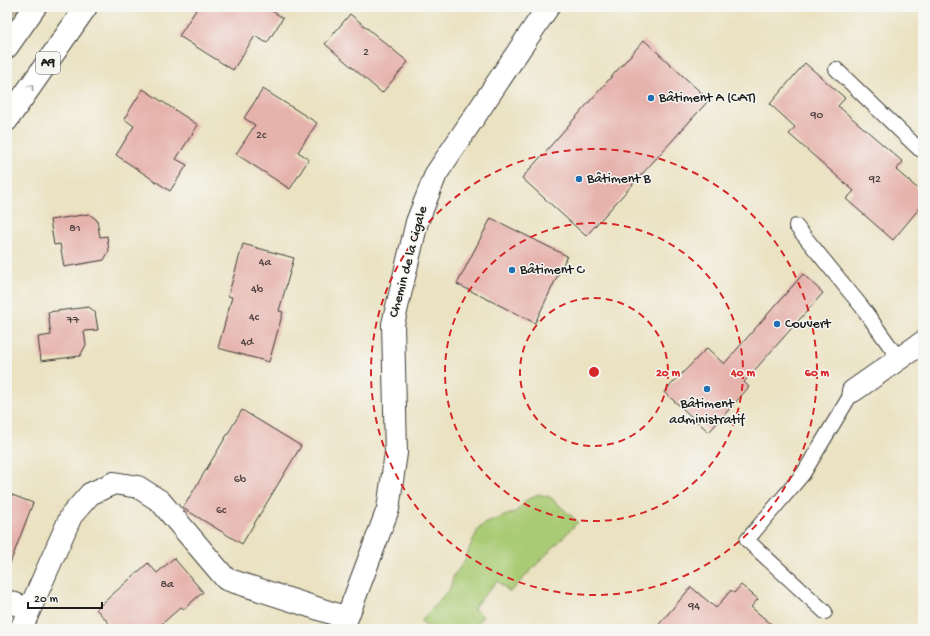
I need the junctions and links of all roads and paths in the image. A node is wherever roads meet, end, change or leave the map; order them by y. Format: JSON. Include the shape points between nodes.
{"nodes":[{"id":1,"x":35,"y":7,"type":"edge"},
{"id":2,"x":86,"y":7,"type":"edge"},
{"id":3,"x":548,"y":7,"type":"edge"},
{"id":4,"x":7,"y":47,"type":"edge"},
{"id":5,"x":836,"y":69,"type":"dead end"},
{"id":6,"x":7,"y":120,"type":"edge"},
{"id":7,"x":923,"y":150,"type":"edge"},
{"id":8,"x":796,"y":226,"type":"dead end"},
{"id":9,"x":923,"y":342,"type":"edge"},
{"id":10,"x":899,"y":359,"type":"junction"},
{"id":11,"x":853,"y":391,"type":"joint"},
{"id":12,"x":7,"y":601,"type":"edge"},
{"id":13,"x":29,"y":609,"type":"junction"},
{"id":14,"x":825,"y":612,"type":"dead end"},
{"id":15,"x":344,"y":623,"type":"edge"},
{"id":16,"x":21,"y":629,"type":"edge"}],
"edges":[{"from":1,"to":4,"type":"main road"},
{"from":6,"to":2,"type":"main road","number":"A9","one_way":true},
{"from":3,"to":15,"type":"main road","name":"Chemin de la Cigale","via":[[436,174],[417,222],[393,324],[396,453],[388,509]]},
{"from":5,"to":7,"type":"lane"},
{"from":8,"to":10,"type":"lane","via":[[862,307]]},
{"from":9,"to":10,"type":"main road"},
{"from":10,"to":11,"type":"main road"},
{"from":11,"to":14,"type":"lane","via":[[803,474],[747,540]]},
{"from":12,"to":13,"type":"main road"},
{"from":13,"to":15,"type":"main road","name":"Chemin de la Cigale","via":[[71,516],[90,494],[114,484],[138,487],[160,501],[226,579]]},
{"from":13,"to":16,"type":"main road"}]}
